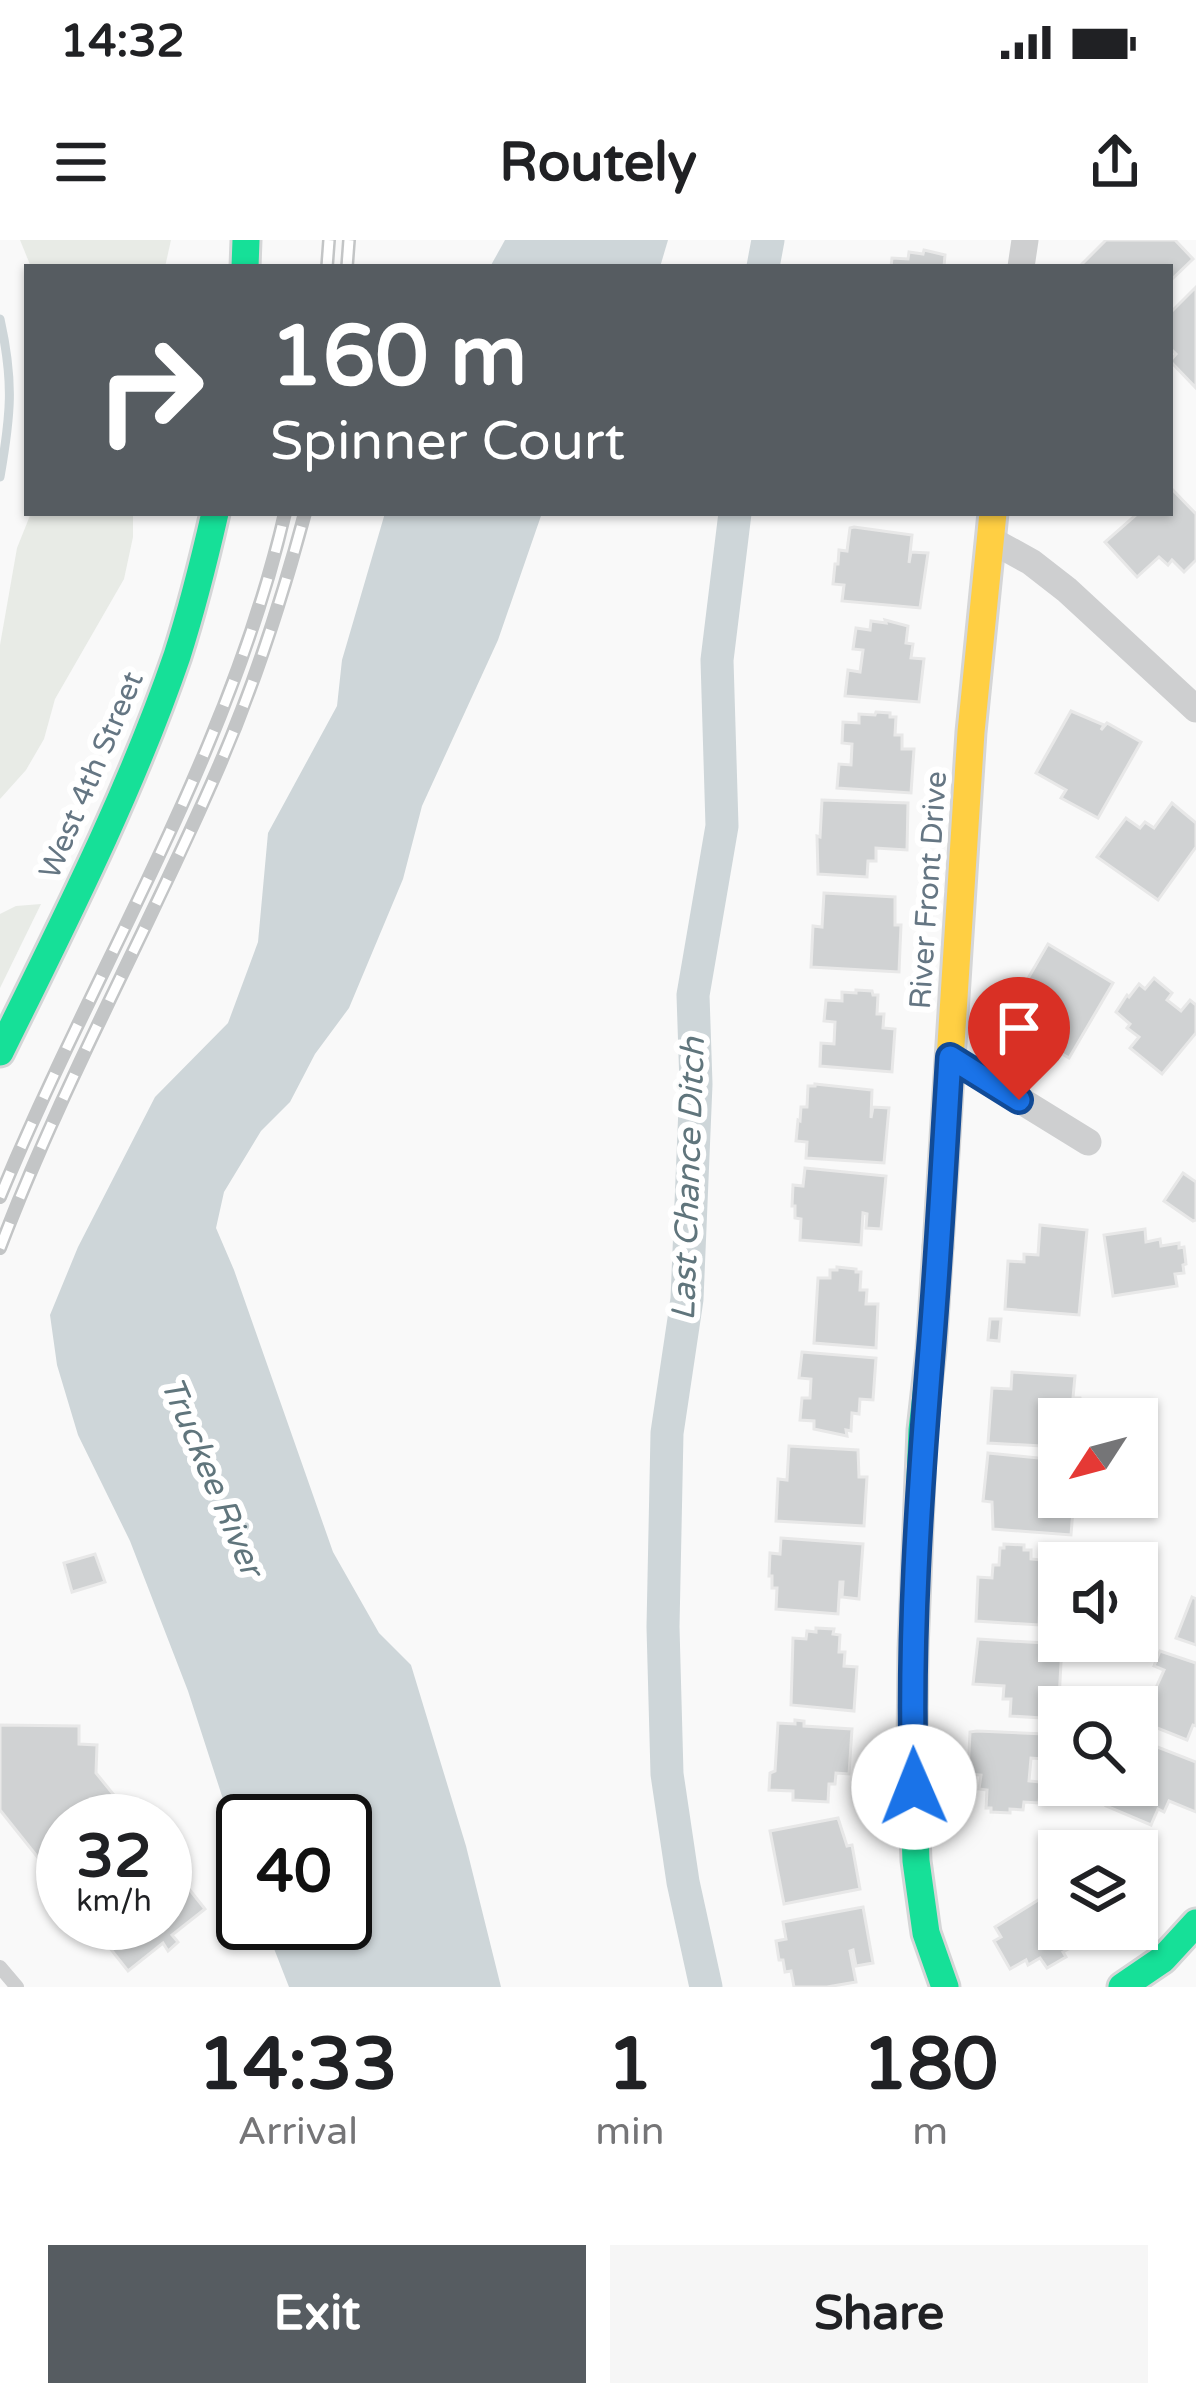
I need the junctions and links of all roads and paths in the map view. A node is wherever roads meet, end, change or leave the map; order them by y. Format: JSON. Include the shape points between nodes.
{"nodes":[{"id":1,"x":214,"y":516,"type":"edge"},
{"id":2,"x":992,"y":526,"type":"edge"},
{"id":3,"x":1196,"y":709,"type":"edge"},
{"id":4,"x":0,"y":1052,"type":"edge"},
{"id":5,"x":950,"y":1057,"type":"junction"},
{"id":6,"x":1088,"y":1142,"type":"dead end"},
{"id":7,"x":1196,"y":1923,"type":"edge"},
{"id":8,"x":0,"y":1967,"type":"edge"},
{"id":9,"x":16,"y":1987,"type":"edge"},
{"id":10,"x":945,"y":1987,"type":"edge"},
{"id":11,"x":1122,"y":1987,"type":"edge"}],
"edges":[{"from":1,"to":4,"type":"street","name":"West 4th Street","via":[[157,715]]},
{"from":2,"to":3,"type":"street"},
{"from":2,"to":5,"type":"street","name":"River Front Drive"},
{"from":5,"to":6,"type":"street"},
{"from":5,"to":10,"type":"street","name":"River Front Drive","via":[[922,1430],[912,1710],[916,1861],[926,1933]]},
{"from":7,"to":11,"type":"street","via":[[1168,1958]]},
{"from":8,"to":9,"type":"lane"}]}
